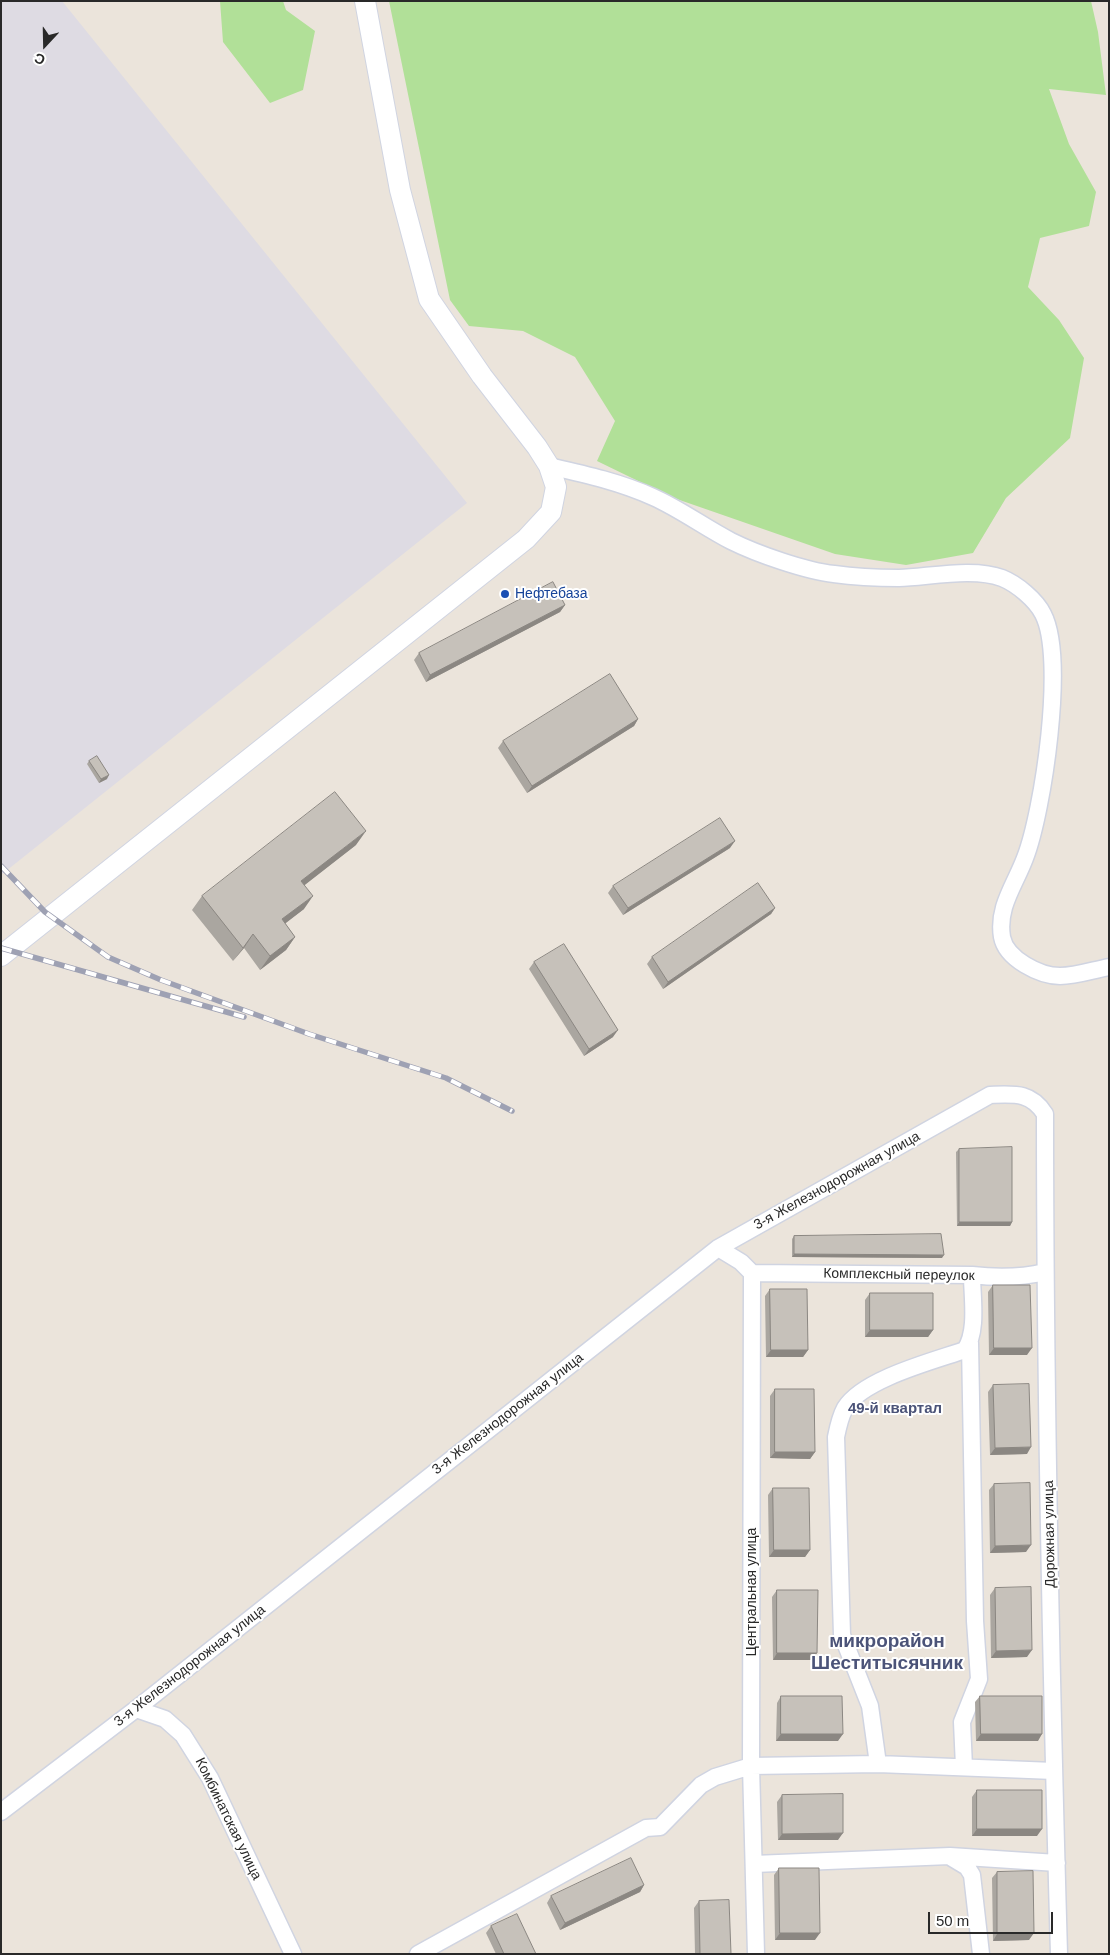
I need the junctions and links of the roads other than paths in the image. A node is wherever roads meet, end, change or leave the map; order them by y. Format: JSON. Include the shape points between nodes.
{"nodes":[{"id":1,"x":365,"y":1,"type":"edge"},
{"id":2,"x":549,"y":466,"type":"junction"},
{"id":3,"x":1,"y":956,"type":"edge"},
{"id":4,"x":1109,"y":967,"type":"edge"},
{"id":5,"x":1046,"y":1114,"type":"joint"},
{"id":6,"x":718,"y":1248,"type":"junction"},
{"id":7,"x":1045,"y":1272,"type":"junction"},
{"id":8,"x":752,"y":1273,"type":"junction"},
{"id":9,"x":972,"y":1275,"type":"junction"},
{"id":10,"x":970,"y":1344,"type":"junction"},
{"id":11,"x":136,"y":1708,"type":"junction"},
{"id":12,"x":878,"y":1764,"type":"junction"},
{"id":13,"x":752,"y":1766,"type":"junction"},
{"id":14,"x":964,"y":1767,"type":"junction"},
{"id":15,"x":1054,"y":1771,"type":"junction"},
{"id":16,"x":1,"y":1812,"type":"edge"},
{"id":17,"x":950,"y":1856,"type":"junction"},
{"id":18,"x":1056,"y":1863,"type":"junction"},
{"id":19,"x":754,"y":1864,"type":"junction"},
{"id":20,"x":293,"y":1954,"type":"edge"},
{"id":21,"x":418,"y":1954,"type":"edge"},
{"id":22,"x":756,"y":1954,"type":"edge"},
{"id":23,"x":982,"y":1954,"type":"edge"},
{"id":24,"x":1059,"y":1954,"type":"edge"}],
"edges":[{"from":1,"to":2,"type":"street","via":[[400,190],[429,299]]},
{"from":2,"to":3,"type":"street","via":[[556,487],[551,512],[526,539]]},
{"from":2,"to":4,"type":"street","via":[[636,490],[759,554],[832,574],[896,578],[979,574],[1003,578],[1024,592],[1043,614],[1050,645],[1054,697],[1041,791],[1026,857],[1008,892],[1001,917],[1002,939],[1007,951],[1023,965],[1058,976]]},
{"from":5,"to":6,"type":"street","name":"3-я Железнодорожная улица","via":[[1031,1098],[1011,1094],[990,1095]]},
{"from":5,"to":7,"type":"street","name":"Дорожная улица"},
{"from":6,"to":8,"type":"street"},
{"from":6,"to":11,"type":"street","name":"3-я Железнодорожная улица"},
{"from":7,"to":9,"type":"street","name":"Комплексный переулок","via":[[1019,1278]]},
{"from":7,"to":15,"type":"street","name":"Дорожная улица"},
{"from":8,"to":9,"type":"street","name":"Комплексный переулок"},
{"from":8,"to":13,"type":"street","name":"Центральная улица"},
{"from":9,"to":10,"type":"street"},
{"from":10,"to":12,"type":"street","via":[[965,1350],[886,1378],[854,1397],[841,1417],[836,1437],[842,1634],[870,1706]]},
{"from":10,"to":14,"type":"street","via":[[979,1679],[962,1722]]},
{"from":11,"to":16,"type":"street","name":"3-я Железнодорожная улица"},
{"from":11,"to":20,"type":"street","name":"Комбинатская улица","via":[[165,1719],[184,1735],[210,1778]]},
{"from":12,"to":13,"type":"street"},
{"from":12,"to":14,"type":"street"},
{"from":13,"to":19,"type":"street","name":"Центральная улица"},
{"from":13,"to":21,"type":"street","via":[[716,1776],[701,1785],[667,1823],[646,1828]]},
{"from":14,"to":15,"type":"street"},
{"from":15,"to":18,"type":"street","name":"Дорожная улица"},
{"from":17,"to":18,"type":"street"},
{"from":17,"to":19,"type":"street"},
{"from":17,"to":23,"type":"street","via":[[972,1874]]},
{"from":18,"to":24,"type":"street","name":"Дорожная улица"},
{"from":19,"to":22,"type":"street","name":"Центральная улица"}]}
